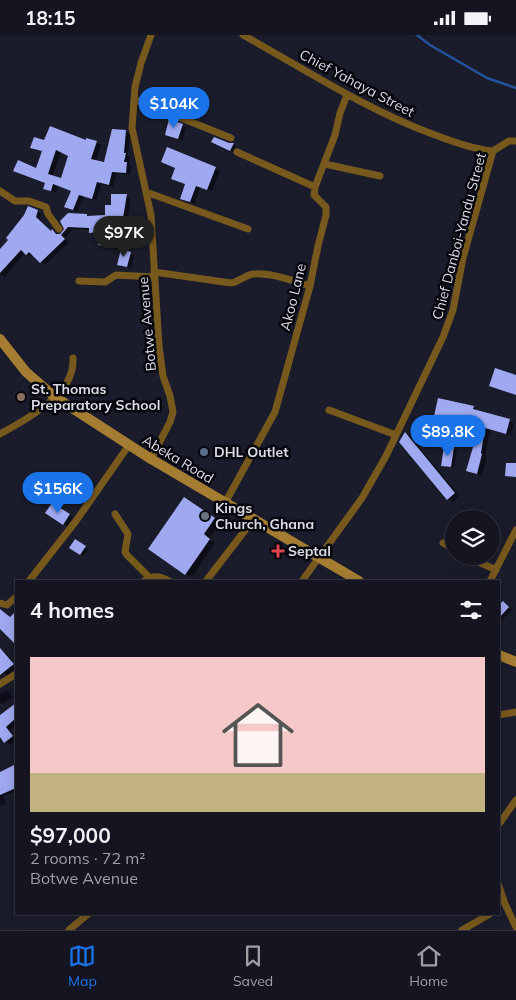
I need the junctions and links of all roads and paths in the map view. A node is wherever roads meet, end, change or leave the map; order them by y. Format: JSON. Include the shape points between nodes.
{"nodes":[{"id":1,"x":151,"y":35,"type":"edge"},
{"id":2,"x":243,"y":35,"type":"edge"},
{"id":3,"x":348,"y":95,"type":"junction"},
{"id":4,"x":134,"y":99,"type":"junction"},
{"id":5,"x":231,"y":138,"type":"dead end"},
{"id":6,"x":516,"y":141,"type":"edge"},
{"id":7,"x":493,"y":151,"type":"junction"},
{"id":8,"x":237,"y":153,"type":"dead end"},
{"id":9,"x":325,"y":164,"type":"junction"},
{"id":10,"x":380,"y":176,"type":"dead end"},
{"id":11,"x":315,"y":187,"type":"junction"},
{"id":12,"x":0,"y":191,"type":"edge"},
{"id":13,"x":146,"y":192,"type":"junction"},
{"id":14,"x":59,"y":229,"type":"dead end"},
{"id":15,"x":248,"y":229,"type":"dead end"},
{"id":16,"x":154,"y":274,"type":"junction"},
{"id":17,"x":80,"y":281,"type":"dead end"},
{"id":18,"x":310,"y":286,"type":"junction"},
{"id":19,"x":0,"y":339,"type":"edge"},
{"id":20,"x":73,"y":358,"type":"dead end"},
{"id":21,"x":55,"y":397,"type":"junction"},
{"id":22,"x":329,"y":410,"type":"dead end"},
{"id":23,"x":0,"y":434,"type":"edge"},
{"id":24,"x":396,"y":435,"type":"junction"},
{"id":25,"x":129,"y":445,"type":"junction"},
{"id":26,"x":151,"y":459,"type":"junction"},
{"id":27,"x":225,"y":503,"type":"junction"},
{"id":28,"x":115,"y":514,"type":"dead end"},
{"id":29,"x":253,"y":520,"type":"junction"},
{"id":30,"x":516,"y":530,"type":"edge"},
{"id":31,"x":318,"y":557,"type":"junction"},
{"id":32,"x":485,"y":565,"type":"edge"},
{"id":33,"x":496,"y":570,"type":"junction"},
{"id":34,"x":146,"y":579,"type":"edge"},
{"id":35,"x":30,"y":580,"type":"edge"},
{"id":36,"x":166,"y":580,"type":"edge"},
{"id":37,"x":207,"y":580,"type":"edge"},
{"id":38,"x":303,"y":580,"type":"edge"},
{"id":39,"x":357,"y":580,"type":"edge"},
{"id":40,"x":491,"y":580,"type":"edge"},
{"id":41,"x":15,"y":598,"type":"edge"},
{"id":42,"x":0,"y":603,"type":"edge"},
{"id":43,"x":500,"y":655,"type":"edge"},
{"id":44,"x":516,"y":662,"type":"edge"},
{"id":45,"x":15,"y":675,"type":"edge"},
{"id":46,"x":0,"y":684,"type":"edge"},
{"id":47,"x":516,"y":712,"type":"edge"},
{"id":48,"x":500,"y":715,"type":"edge"},
{"id":49,"x":516,"y":799,"type":"edge"},
{"id":50,"x":500,"y":823,"type":"edge"},
{"id":51,"x":500,"y":893,"type":"edge"},
{"id":52,"x":502,"y":906,"type":"edge"},
{"id":53,"x":87,"y":915,"type":"edge"},
{"id":54,"x":488,"y":915,"type":"edge"},
{"id":55,"x":516,"y":927,"type":"edge"},
{"id":56,"x":71,"y":929,"type":"edge"},
{"id":57,"x":462,"y":930,"type":"edge"}],
"edges":[{"from":1,"to":4,"type":"street","name":"Botwe Avenue"},
{"from":2,"to":3,"type":"street","name":"Chief Yahaya Street"},
{"from":3,"to":7,"type":"street","name":"Chief Yahaya Street","via":[[417,128],[470,147]]},
{"from":3,"to":9,"type":"street"},
{"from":4,"to":5,"type":"street"},
{"from":4,"to":13,"type":"street","name":"Botwe Avenue","via":[[132,128]]},
{"from":6,"to":7,"type":"street","name":"Chief Danboi-Yandu Street","via":[[509,141]]},
{"from":7,"to":24,"type":"street","name":"Chief Danboi-Yandu Street","via":[[449,321]]},
{"from":8,"to":11,"type":"street"},
{"from":9,"to":10,"type":"street"},
{"from":9,"to":11,"type":"street"},
{"from":11,"to":18,"type":"street","name":"Akoo Lane","via":[[314,195],[324,203],[327,211]]},
{"from":12,"to":14,"type":"street","via":[[15,201],[29,201],[46,207]]},
{"from":13,"to":15,"type":"street"},
{"from":13,"to":16,"type":"street","name":"Botwe Avenue","via":[[151,215]]},
{"from":16,"to":17,"type":"street","via":[[116,275],[105,282]]},
{"from":16,"to":18,"type":"street","via":[[231,283],[253,274],[280,277]]},
{"from":16,"to":26,"type":"street","name":"Botwe Avenue","via":[[159,346],[173,412]]},
{"from":18,"to":27,"type":"street","name":"Akoo Lane","via":[[275,412]]},
{"from":19,"to":21,"type":"street","name":"Abeka Road","via":[[26,372]]},
{"from":20,"to":21,"type":"street","via":[[72,374]]},
{"from":21,"to":23,"type":"street","via":[[21,423]]},
{"from":21,"to":25,"type":"street","name":"Abeka Road"},
{"from":22,"to":24,"type":"street"},
{"from":24,"to":31,"type":"street","name":"Chief Danboi-Yandu Street","via":[[362,497]]},
{"from":25,"to":26,"type":"street","name":"Abeka Road"},
{"from":25,"to":35,"type":"street"},
{"from":26,"to":27,"type":"street","name":"Abeka Road"},
{"from":27,"to":29,"type":"street","name":"Abeka Road"},
{"from":28,"to":34,"type":"street","via":[[128,534],[125,552]]},
{"from":29,"to":31,"type":"street","name":"Abeka Road"},
{"from":29,"to":37,"type":"street"},
{"from":30,"to":33,"type":"street"},
{"from":31,"to":38,"type":"street","name":"Chief Danboi-Yandu Street"},
{"from":31,"to":39,"type":"street","name":"Abeka Road"},
{"from":32,"to":33,"type":"street"},
{"from":33,"to":40,"type":"street"},
{"from":34,"to":36,"type":"street","via":[[158,577]]},
{"from":41,"to":42,"type":"street","via":[[7,605]]},
{"from":43,"to":44,"type":"street"},
{"from":45,"to":46,"type":"street"},
{"from":47,"to":48,"type":"street"},
{"from":49,"to":50,"type":"street"},
{"from":51,"to":52,"type":"street"},
{"from":52,"to":55,"type":"street"},
{"from":53,"to":56,"type":"street"},
{"from":54,"to":57,"type":"street"}]}
